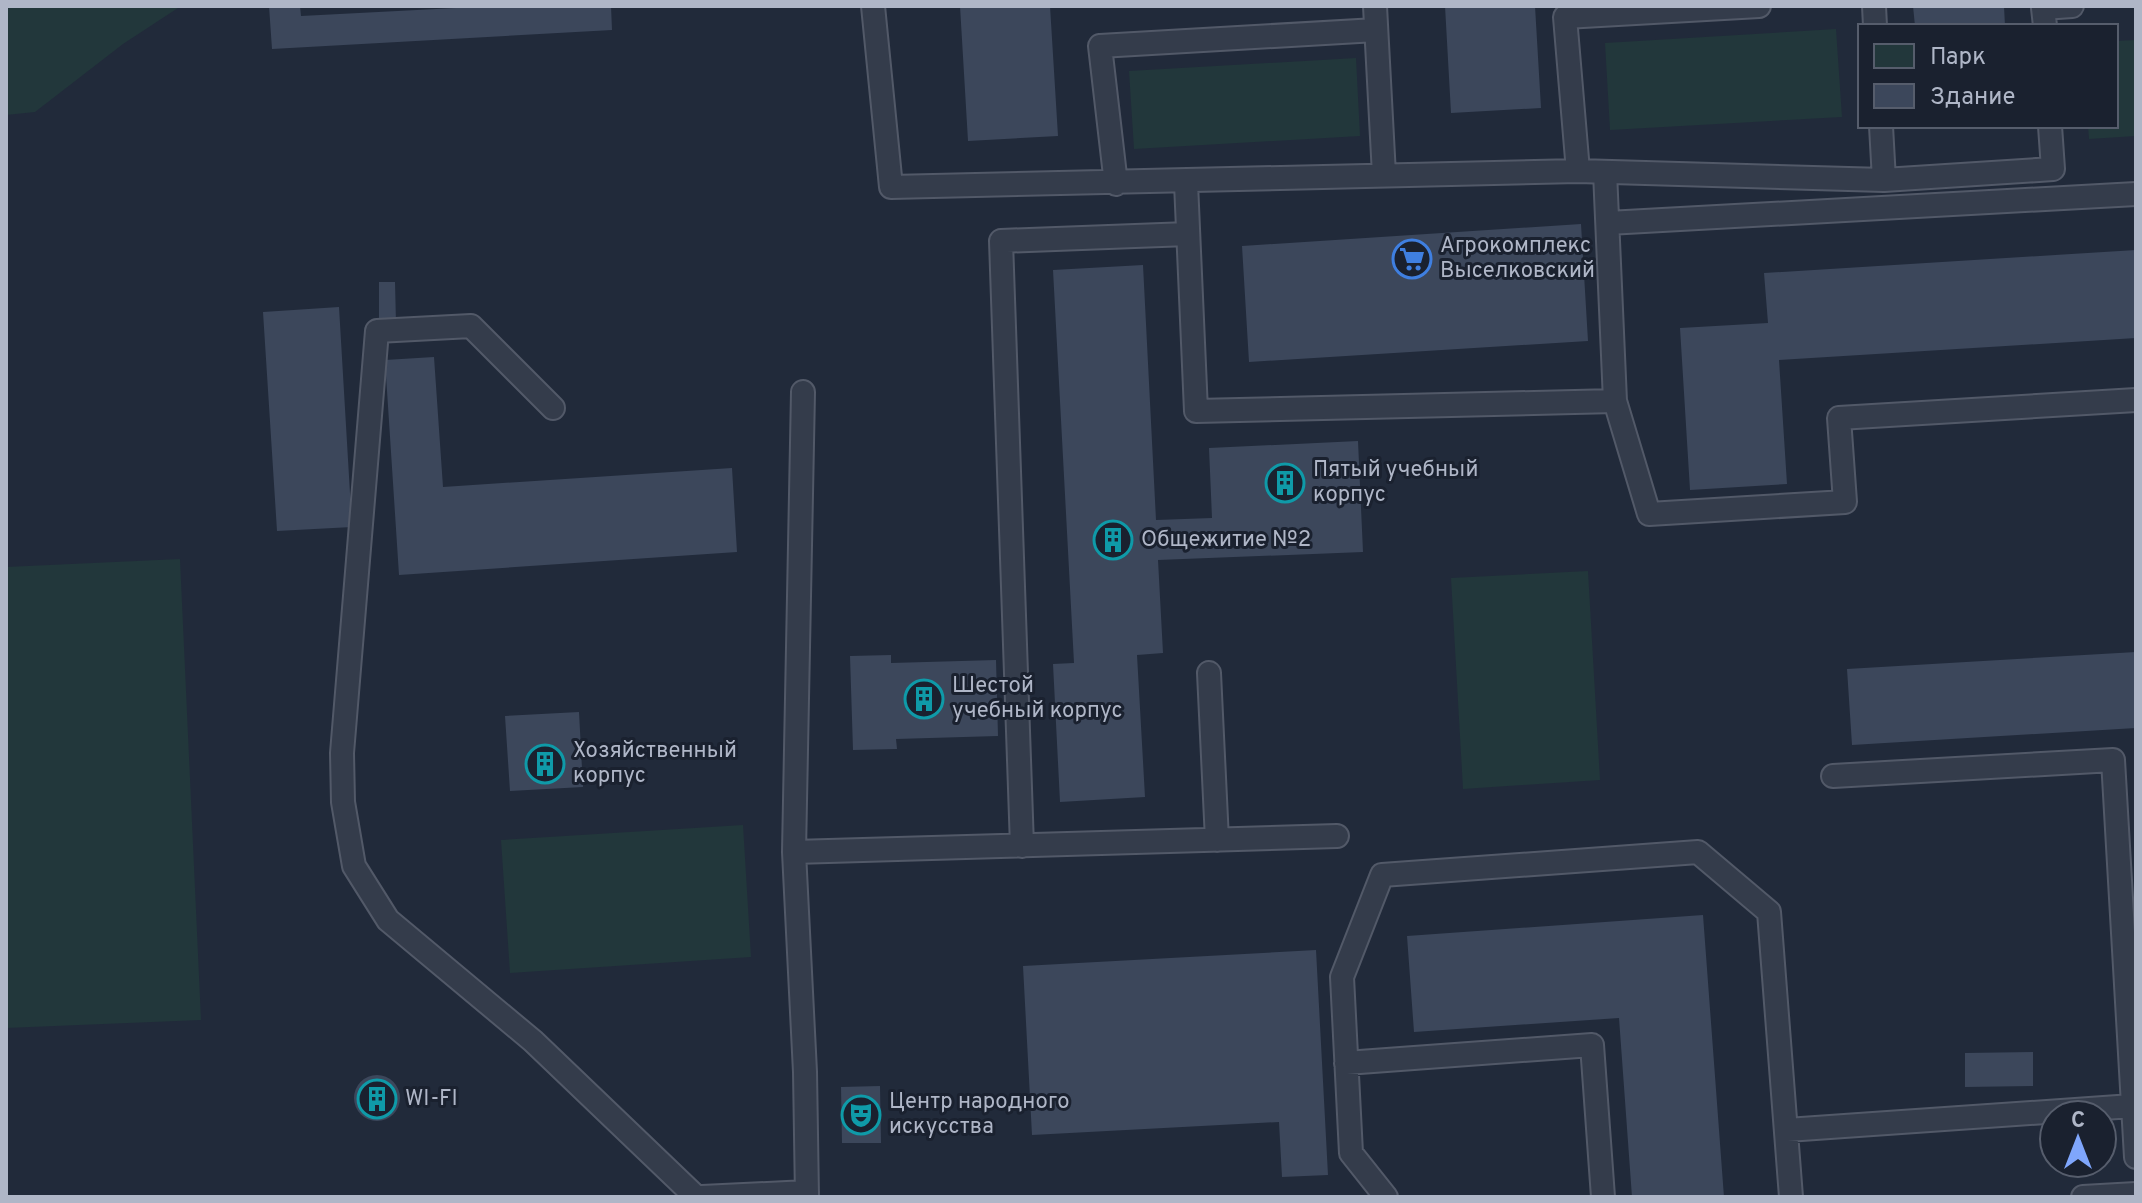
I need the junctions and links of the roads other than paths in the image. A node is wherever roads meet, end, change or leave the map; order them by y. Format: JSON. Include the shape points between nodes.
{"nodes":[{"id":1,"x":873,"y":6,"type":"edge"},
{"id":2,"x":1375,"y":6,"type":"edge"},
{"id":3,"x":1759,"y":6,"type":"edge"},
{"id":4,"x":2072,"y":6,"type":"edge"},
{"id":5,"x":2045,"y":24,"type":"edge"},
{"id":6,"x":1376,"y":30,"type":"junction"},
{"id":7,"x":1881,"y":128,"type":"edge"},
{"id":8,"x":2050,"y":128,"type":"edge"},
{"id":9,"x":1578,"y":171,"type":"junction"},
{"id":10,"x":1605,"y":172,"type":"junction"},
{"id":11,"x":1384,"y":175,"type":"junction"},
{"id":12,"x":1884,"y":180,"type":"junction"},
{"id":13,"x":1186,"y":183,"type":"junction"},
{"id":14,"x":1116,"y":184,"type":"junction"},
{"id":15,"x":2136,"y":194,"type":"edge"},
{"id":16,"x":1608,"y":223,"type":"junction"},
{"id":17,"x":1188,"y":234,"type":"junction"},
{"id":18,"x":803,"y":392,"type":"dead end"},
{"id":19,"x":2136,"y":400,"type":"edge"},
{"id":20,"x":1615,"y":401,"type":"junction"},
{"id":21,"x":553,"y":408,"type":"dead end"},
{"id":22,"x":1209,"y":673,"type":"dead end"},
{"id":23,"x":1833,"y":776,"type":"dead end"},
{"id":24,"x":1337,"y":836,"type":"dead end"},
{"id":25,"x":1217,"y":840,"type":"junction"},
{"id":26,"x":1022,"y":846,"type":"junction"},
{"id":27,"x":794,"y":852,"type":"junction"},
{"id":28,"x":1346,"y":1063,"type":"junction"},
{"id":29,"x":2132,"y":1106,"type":"junction"},
{"id":30,"x":1787,"y":1130,"type":"junction"},
{"id":31,"x":2136,"y":1157,"type":"edge"},
{"id":32,"x":2136,"y":1194,"type":"edge"},
{"id":33,"x":807,"y":1195,"type":"edge"},
{"id":34,"x":699,"y":1197,"type":"edge"},
{"id":35,"x":1386,"y":1197,"type":"edge"},
{"id":36,"x":1603,"y":1197,"type":"edge"},
{"id":37,"x":1791,"y":1197,"type":"edge"},
{"id":38,"x":2083,"y":1197,"type":"edge"}],
"edges":[{"from":1,"to":14,"type":"lane","via":[[891,187]]},
{"from":2,"to":6,"type":"lane"},
{"from":3,"to":9,"type":"lane","via":[[1565,17]]},
{"from":4,"to":5,"type":"lane","via":[[2043,8]]},
{"from":6,"to":11,"type":"lane"},
{"from":6,"to":14,"type":"lane","via":[[1100,46]]},
{"from":7,"to":12,"type":"lane"},
{"from":8,"to":12,"type":"lane","via":[[2053,169]]},
{"from":9,"to":10,"type":"lane"},
{"from":9,"to":11,"type":"lane"},
{"from":10,"to":12,"type":"lane"},
{"from":10,"to":16,"type":"lane"},
{"from":11,"to":13,"type":"lane"},
{"from":13,"to":14,"type":"lane"},
{"from":13,"to":17,"type":"lane"},
{"from":15,"to":16,"type":"lane"},
{"from":16,"to":20,"type":"lane"},
{"from":17,"to":20,"type":"lane","via":[[1196,411]]},
{"from":17,"to":26,"type":"lane","via":[[1001,241]]},
{"from":18,"to":27,"type":"lane"},
{"from":19,"to":20,"type":"lane","via":[[1839,418],[1845,502],[1649,514]]},
{"from":21,"to":34,"type":"lane","via":[[471,326],[377,331],[342,753],[343,802],[354,866],[388,920],[533,1041]]},
{"from":22,"to":25,"type":"lane"},
{"from":23,"to":29,"type":"lane","via":[[2113,760]]},
{"from":24,"to":25,"type":"lane"},
{"from":25,"to":26,"type":"lane"},
{"from":26,"to":27,"type":"lane"},
{"from":27,"to":33,"type":"lane"},
{"from":28,"to":30,"type":"lane","via":[[1342,977],[1382,875],[1698,852],[1769,912]]},
{"from":28,"to":35,"type":"lane","via":[[1351,1153]]},
{"from":28,"to":36,"type":"lane","via":[[1592,1045]]},
{"from":29,"to":30,"type":"lane"},
{"from":29,"to":31,"type":"lane"},
{"from":30,"to":37,"type":"lane"},
{"from":32,"to":38,"type":"lane"},
{"from":33,"to":34,"type":"lane"}]}
